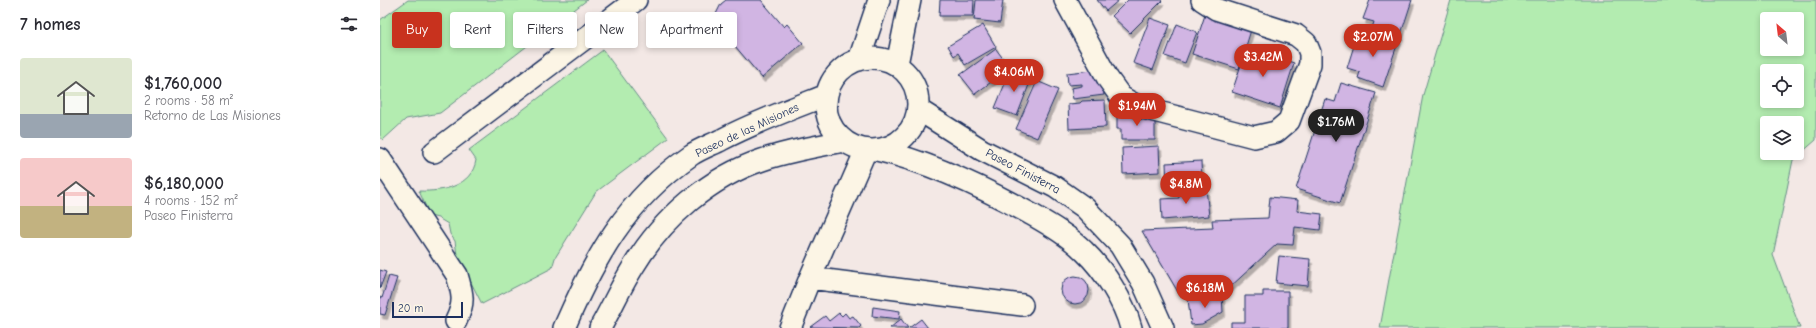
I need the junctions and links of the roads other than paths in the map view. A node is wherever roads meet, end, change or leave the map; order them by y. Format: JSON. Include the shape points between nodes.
{"nodes":[{"id":1,"x":636,"y":0,"type":"edge"},
{"id":2,"x":879,"y":0,"type":"edge"},
{"id":3,"x":910,"y":0,"type":"edge"},
{"id":4,"x":1065,"y":0,"type":"edge"},
{"id":5,"x":1202,"y":0,"type":"edge"},
{"id":6,"x":859,"y":60,"type":"junction"},
{"id":7,"x":897,"y":64,"type":"junction"},
{"id":8,"x":827,"y":95,"type":"junction"},
{"id":9,"x":919,"y":110,"type":"junction"},
{"id":10,"x":845,"y":141,"type":"junction"},
{"id":11,"x":872,"y":150,"type":"junction"},
{"id":12,"x":434,"y":152,"type":"dead end"},
{"id":13,"x":380,"y":159,"type":"edge"},
{"id":14,"x":810,"y":278,"type":"junction"},
{"id":15,"x":1022,"y":305,"type":"dead end"},
{"id":16,"x":456,"y":321,"type":"dead end"},
{"id":17,"x":564,"y":328,"type":"edge"},
{"id":18,"x":600,"y":328,"type":"edge"},
{"id":19,"x":790,"y":328,"type":"edge"},
{"id":20,"x":1131,"y":328,"type":"edge"},
{"id":21,"x":1163,"y":328,"type":"edge"}],
"edges":[{"from":1,"to":12,"type":"street"},
{"from":2,"to":6,"type":"street"},
{"from":3,"to":7,"type":"street"},
{"from":4,"to":5,"type":"street","via":[[1108,79],[1121,97],[1139,107],[1254,137],[1276,132],[1289,120],[1310,64],[1310,53],[1306,43],[1296,35],[1216,9]]},
{"from":6,"to":7,"type":"street","via":[[878,58]]},
{"from":6,"to":8,"type":"street","via":[[838,73]]},
{"from":7,"to":9,"type":"street","via":[[910,76],[918,92]]},
{"from":8,"to":10,"type":"street","via":[[827,112],[833,128]]},
{"from":8,"to":17,"type":"street","name":"Paseo de las Misiones","via":[[757,123],[698,151],[663,178],[631,208],[604,246],[582,286]]},
{"from":9,"to":11,"type":"street","via":[[912,129],[897,143]]},
{"from":9,"to":21,"type":"street","name":"Paseo Finisterra","via":[[982,150],[1055,186],[1085,208],[1120,245],[1143,283]]},
{"from":10,"to":11,"type":"street","via":[[855,147]]},
{"from":10,"to":18,"type":"street","via":[[800,149],[761,160],[725,177],[689,201],[658,231],[635,263]]},
{"from":11,"to":14,"type":"street"},
{"from":11,"to":20,"type":"street","via":[[895,154],[956,177],[1058,229],[1084,250],[1109,281]]},
{"from":13,"to":16,"type":"street","via":[[457,275],[463,295],[462,307]]},
{"from":14,"to":15,"type":"street"},
{"from":14,"to":19,"type":"street"}]}
